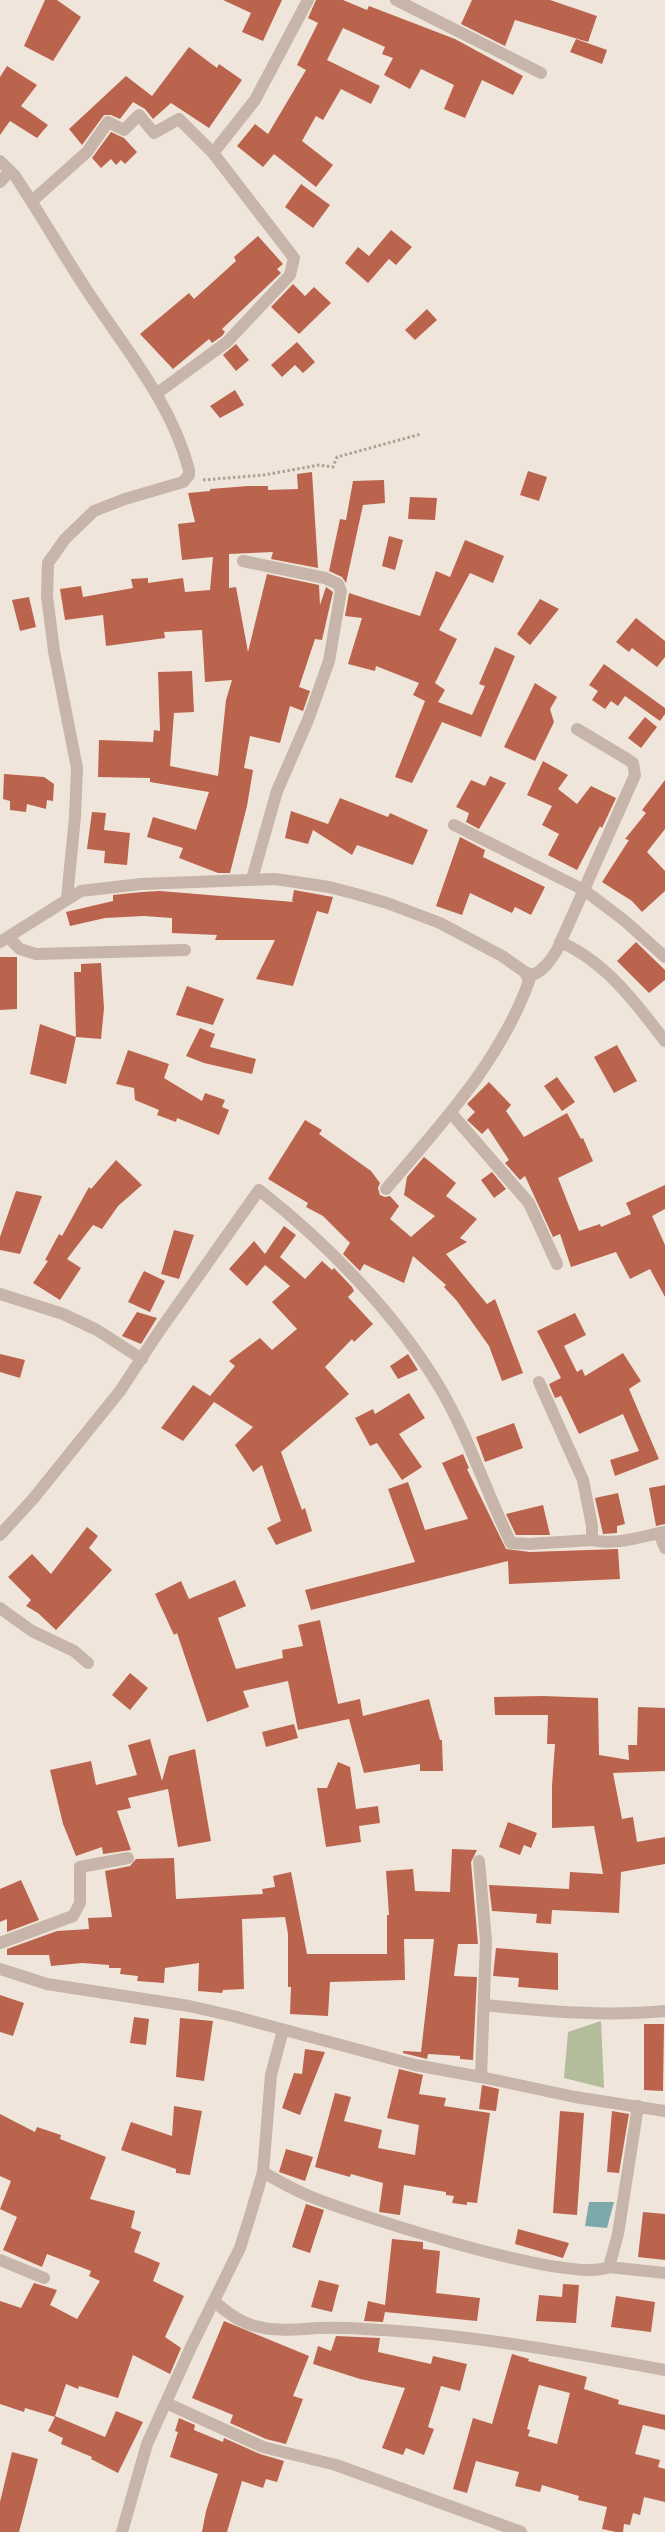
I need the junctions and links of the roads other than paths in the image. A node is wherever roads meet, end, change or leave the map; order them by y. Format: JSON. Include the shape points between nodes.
{"nodes":[{"id":1,"x":308,"y":0,"type":"edge"},
{"id":2,"x":396,"y":0,"type":"edge"},
{"id":3,"x":541,"y":72,"type":"dead end"},
{"id":4,"x":214,"y":153,"type":"junction"},
{"id":5,"x":0,"y":161,"type":"edge"},
{"id":6,"x":10,"y":171,"type":"junction"},
{"id":7,"x":0,"y":182,"type":"edge"},
{"id":8,"x":32,"y":201,"type":"junction"},
{"id":9,"x":156,"y":394,"type":"junction"},
{"id":10,"x":243,"y":561,"type":"dead end"},
{"id":11,"x":577,"y":728,"type":"dead end"},
{"id":12,"x":454,"y":825,"type":"dead end"},
{"id":13,"x":252,"y":878,"type":"junction"},
{"id":14,"x":584,"y":890,"type":"junction"},
{"id":15,"x":67,"y":898,"type":"junction"},
{"id":16,"x":4,"y":940,"type":"edge"},
{"id":17,"x":560,"y":942,"type":"junction"},
{"id":18,"x":185,"y":950,"type":"dead end"},
{"id":19,"x":665,"y":957,"type":"edge"},
{"id":20,"x":525,"y":972,"type":"junction"},
{"id":21,"x":665,"y":1041,"type":"edge"},
{"id":22,"x":451,"y":1112,"type":"junction"},
{"id":23,"x":386,"y":1189,"type":"dead end"},
{"id":24,"x":557,"y":1264,"type":"dead end"},
{"id":25,"x":0,"y":1294,"type":"edge"},
{"id":26,"x":142,"y":1359,"type":"junction"},
{"id":27,"x":539,"y":1382,"type":"dead end"},
{"id":28,"x":662,"y":1532,"type":"edge"},
{"id":29,"x":0,"y":1535,"type":"edge"},
{"id":30,"x":592,"y":1540,"type":"junction"},
{"id":31,"x":665,"y":1548,"type":"edge"},
{"id":32,"x":0,"y":1608,"type":"edge"},
{"id":33,"x":88,"y":1663,"type":"dead end"},
{"id":34,"x":128,"y":1858,"type":"dead end"},
{"id":35,"x":479,"y":1861,"type":"dead end"},
{"id":36,"x":0,"y":1943,"type":"edge"},
{"id":37,"x":0,"y":1969,"type":"edge"},
{"id":38,"x":485,"y":2005,"type":"junction"},
{"id":39,"x":665,"y":2010,"type":"edge"},
{"id":40,"x":283,"y":2030,"type":"junction"},
{"id":41,"x":481,"y":2077,"type":"junction"},
{"id":42,"x":638,"y":2106,"type":"junction"},
{"id":43,"x":665,"y":2111,"type":"edge"},
{"id":44,"x":263,"y":2172,"type":"junction"},
{"id":45,"x":0,"y":2260,"type":"edge"},
{"id":46,"x":609,"y":2267,"type":"junction"},
{"id":47,"x":665,"y":2273,"type":"edge"},
{"id":48,"x":44,"y":2278,"type":"dead end"},
{"id":49,"x":214,"y":2301,"type":"junction"},
{"id":50,"x":665,"y":2370,"type":"edge"},
{"id":51,"x":166,"y":2403,"type":"junction"},
{"id":52,"x":122,"y":2532,"type":"edge"},
{"id":53,"x":520,"y":2532,"type":"edge"}],
"edges":[{"from":1,"to":4,"type":"street","via":[[255,100]]},
{"from":2,"to":3,"type":"street"},
{"from":4,"to":8,"type":"street","via":[[179,119],[154,133],[138,114],[124,130],[108,122],[87,152]]},
{"from":4,"to":9,"type":"street","via":[[294,258],[290,275],[227,342]]},
{"from":5,"to":6,"type":"street"},
{"from":6,"to":7,"type":"street"},
{"from":6,"to":8,"type":"street"},
{"from":8,"to":9,"type":"street"},
{"from":9,"to":15,"type":"street","via":[[185,455],[189,475],[183,482],[94,511],[65,538],[48,563],[50,624],[77,776]]},
{"from":10,"to":13,"type":"street","via":[[325,578],[338,584],[341,591],[329,661],[277,791]]},
{"from":11,"to":14,"type":"street","via":[[627,758],[636,770]]},
{"from":12,"to":14,"type":"street"},
{"from":13,"to":15,"type":"street","via":[[101,887]]},
{"from":13,"to":20,"type":"street","via":[[329,887],[387,903],[454,930]]},
{"from":14,"to":17,"type":"street"},
{"from":14,"to":19,"type":"street"},
{"from":15,"to":16,"type":"street"},
{"from":16,"to":18,"type":"street","via":[[36,954]]},
{"from":17,"to":20,"type":"street","via":[[548,965],[533,975]]},
{"from":17,"to":21,"type":"street","via":[[599,966],[635,1003]]},
{"from":20,"to":22,"type":"street","via":[[529,981],[504,1037]]},
{"from":22,"to":23,"type":"street"},
{"from":22,"to":24,"type":"street","via":[[529,1203]]},
{"from":25,"to":26,"type":"street","via":[[63,1314],[98,1330]]},
{"from":26,"to":29,"type":"street","via":[[33,1499]]},
{"from":26,"to":30,"type":"street","via":[[260,1190],[354,1275],[415,1350],[441,1388],[511,1543]]},
{"from":27,"to":30,"type":"street","via":[[583,1480]]},
{"from":28,"to":30,"type":"street","via":[[623,1540]]},
{"from":28,"to":31,"type":"street"},
{"from":32,"to":33,"type":"street","via":[[40,1635],[74,1651]]},
{"from":34,"to":36,"type":"street","via":[[80,1867],[80,1903],[72,1916]]},
{"from":35,"to":38,"type":"street","via":[[486,1941]]},
{"from":37,"to":40,"type":"street","via":[[47,1984],[189,2006]]},
{"from":38,"to":39,"type":"street","via":[[568,2014]]},
{"from":38,"to":41,"type":"street"},
{"from":40,"to":41,"type":"street","via":[[406,2063]]},
{"from":40,"to":44,"type":"street","via":[[271,2074]]},
{"from":41,"to":42,"type":"street","via":[[575,2097]]},
{"from":42,"to":43,"type":"street"},
{"from":42,"to":46,"type":"street","via":[[618,2234]]},
{"from":44,"to":46,"type":"street","via":[[315,2198],[440,2239],[580,2271]]},
{"from":44,"to":49,"type":"street","via":[[240,2248]]},
{"from":45,"to":48,"type":"street"},
{"from":46,"to":47,"type":"street"},
{"from":49,"to":50,"type":"street","via":[[237,2319],[274,2330],[385,2330],[504,2344]]},
{"from":49,"to":51,"type":"street"},
{"from":51,"to":52,"type":"street","via":[[147,2444]]},
{"from":51,"to":53,"type":"street","via":[[263,2447],[336,2465]]}]}
